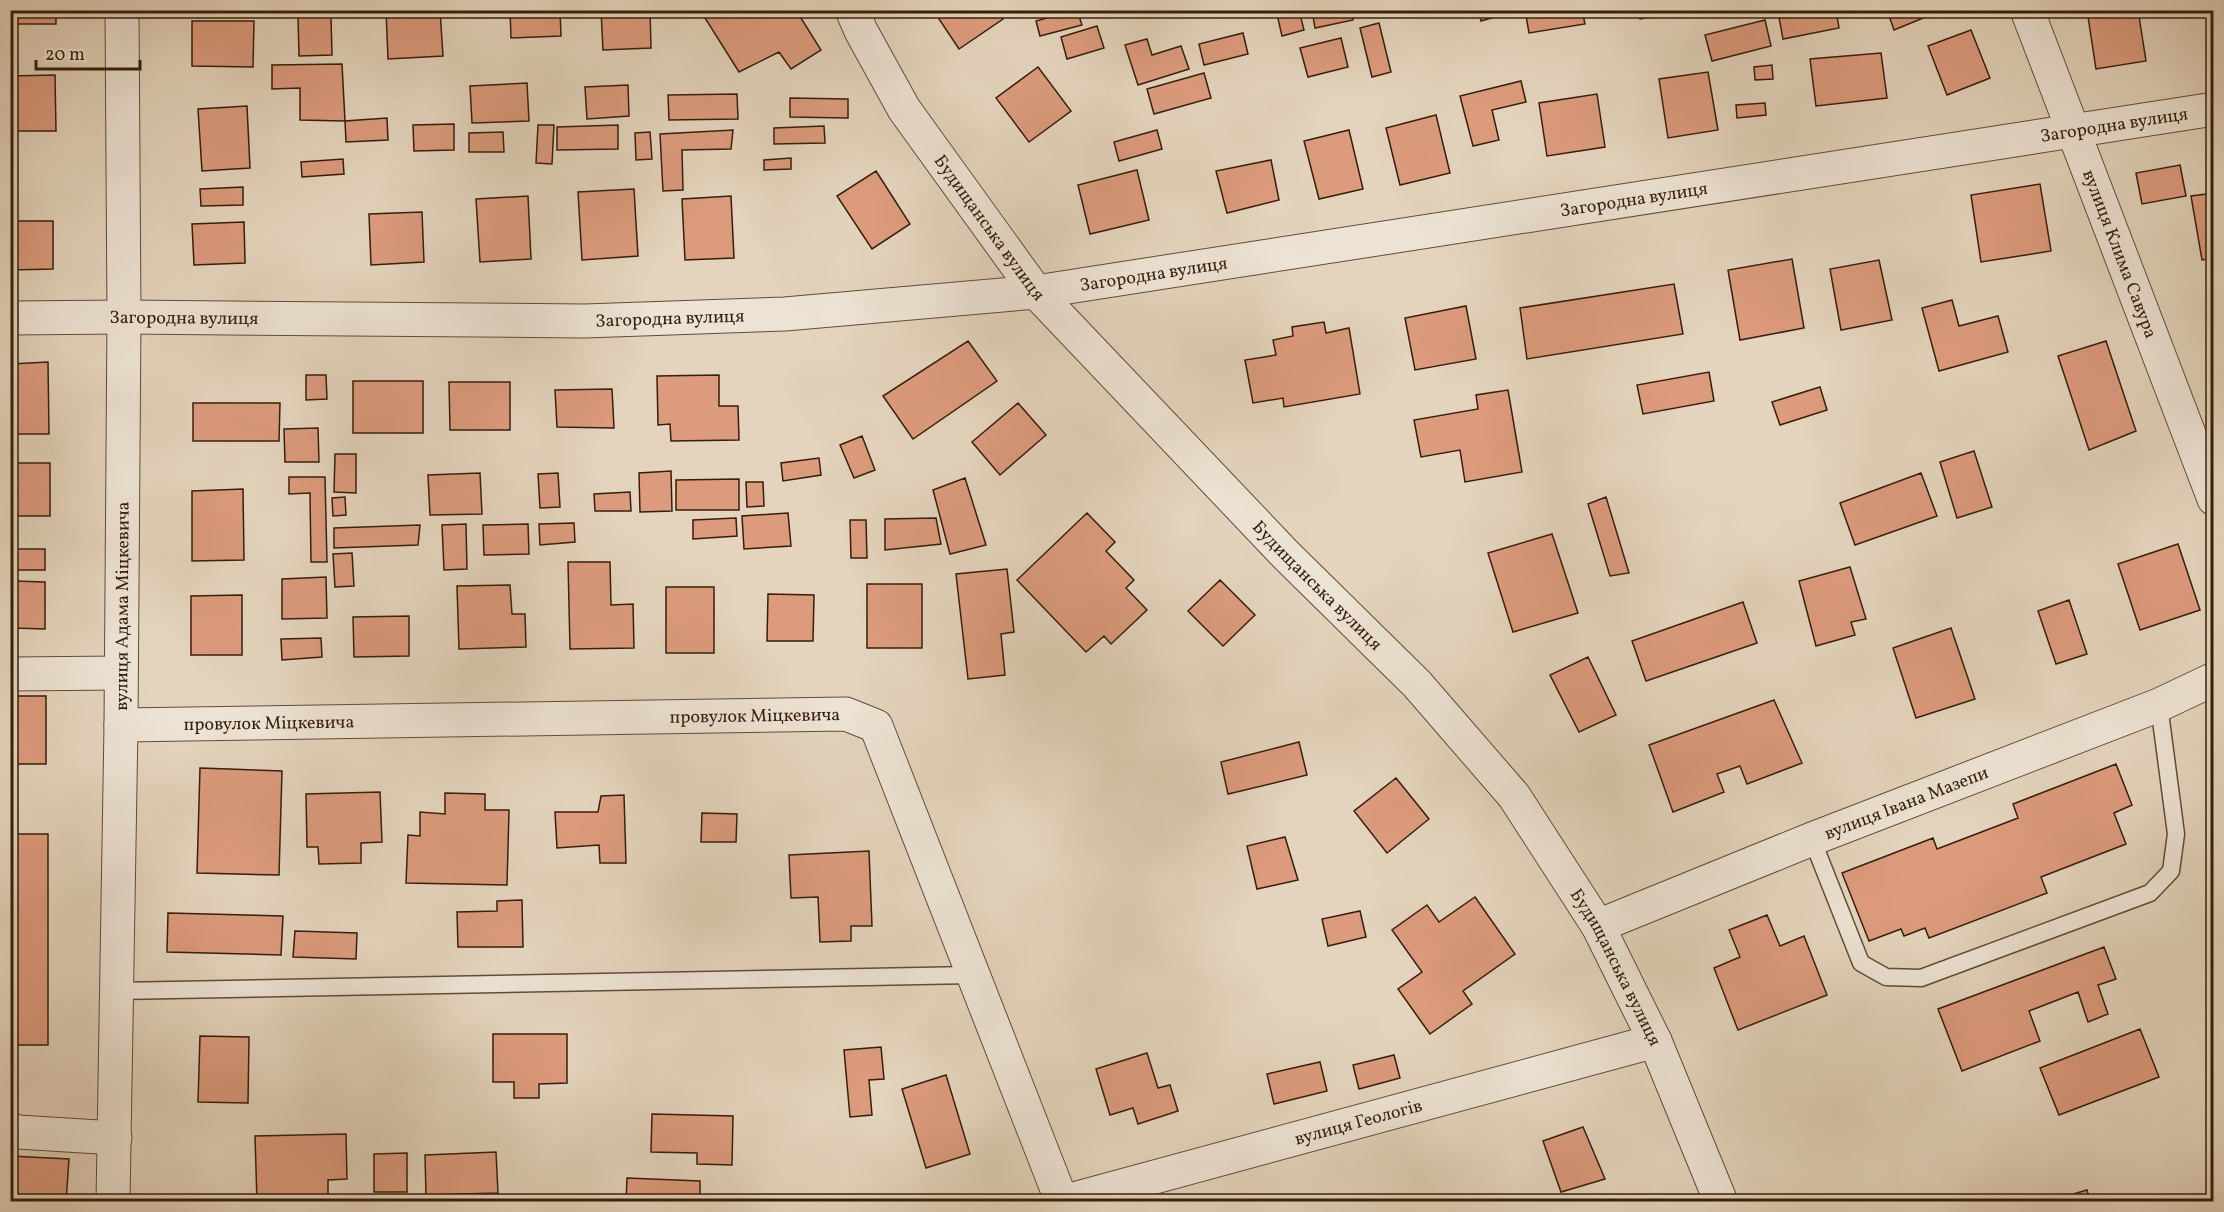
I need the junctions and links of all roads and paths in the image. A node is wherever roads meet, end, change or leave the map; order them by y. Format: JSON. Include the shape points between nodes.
{"nodes":[{"id":1,"x":122,"y":10,"type":"edge"},
{"id":2,"x":852,"y":10,"type":"edge"},
{"id":3,"x":2027,"y":10,"type":"edge"},
{"id":4,"x":2214,"y":109,"type":"edge"},
{"id":5,"x":2074,"y":130,"type":"junction"},
{"id":6,"x":1036,"y":292,"type":"junction"},
{"id":7,"x":124,"y":317,"type":"junction"},
{"id":8,"x":10,"y":318,"type":"edge"},
{"id":9,"x":2214,"y":498,"type":"edge"},
{"id":10,"x":121,"y":672,"type":"junction"},
{"id":11,"x":10,"y":674,"type":"edge"},
{"id":12,"x":2214,"y":679,"type":"edge"},
{"id":13,"x":2159,"y":705,"type":"junction"},
{"id":14,"x":121,"y":725,"type":"junction"},
{"id":15,"x":1812,"y":839,"type":"junction"},
{"id":16,"x":1598,"y":926,"type":"junction"},
{"id":17,"x":972,"y":975,"type":"junction"},
{"id":18,"x":116,"y":991,"type":"junction"},
{"id":19,"x":1655,"y":1041,"type":"junction"},
{"id":20,"x":10,"y":1129,"type":"edge"},
{"id":21,"x":115,"y":1138,"type":"junction"},
{"id":22,"x":113,"y":1202,"type":"edge"},
{"id":23,"x":1062,"y":1202,"type":"edge"},
{"id":24,"x":1721,"y":1202,"type":"edge"}],
"edges":[{"from":1,"to":7,"type":"street","name":"вулиця Адама Міцкевича"},
{"from":2,"to":6,"type":"street","name":"Будищанська вулиця","via":[[904,109]]},
{"from":3,"to":5,"type":"street","name":"вулиця Клима Савура"},
{"from":4,"to":5,"type":"street","name":"Загородна вулиця"},
{"from":5,"to":6,"type":"street","name":"Загородна вулиця"},
{"from":5,"to":9,"type":"street","name":"вулиця Клима Савура"},
{"from":6,"to":7,"type":"street","name":"Загородна вулиця","via":[[785,314],[585,321]]},
{"from":6,"to":16,"type":"street","name":"Будищанська вулиця","via":[[1286,555],[1417,684],[1514,796]]},
{"from":7,"to":8,"type":"street","name":"Загородна вулиця"},
{"from":7,"to":10,"type":"street","name":"вулиця Адама Міцкевича"},
{"from":10,"to":11,"type":"street"},
{"from":10,"to":14,"type":"street","name":"вулиця Адама Міцкевича"},
{"from":12,"to":13,"type":"street","name":"вулиця Івана Мазепи"},
{"from":13,"to":15,"type":"street","name":"вулиця Івана Мазепи"},
{"from":13,"to":15,"type":"lane","via":[[2176,834],[2171,871],[2151,893],[1921,978],[1886,977],[1861,963]]},
{"from":14,"to":17,"type":"street","name":"провулок Міцкевича","via":[[846,714],[876,726]]},
{"from":14,"to":18,"type":"street","name":"вулиця Адама Міцкевича"},
{"from":15,"to":16,"type":"street","name":"вулиця Івана Мазепи"},
{"from":16,"to":19,"type":"street","name":"Будищанська вулиця"},
{"from":17,"to":18,"type":"lane"},
{"from":17,"to":23,"type":"street","name":"провулок Міцкевича"},
{"from":18,"to":21,"type":"street","name":"вулиця Адама Міцкевича"},
{"from":19,"to":23,"type":"street","name":"вулиця Геологів"},
{"from":19,"to":24,"type":"street","name":"Будищанська вулиця"},
{"from":20,"to":21,"type":"street"},
{"from":21,"to":22,"type":"street","name":"вулиця Адама Міцкевича"}]}
